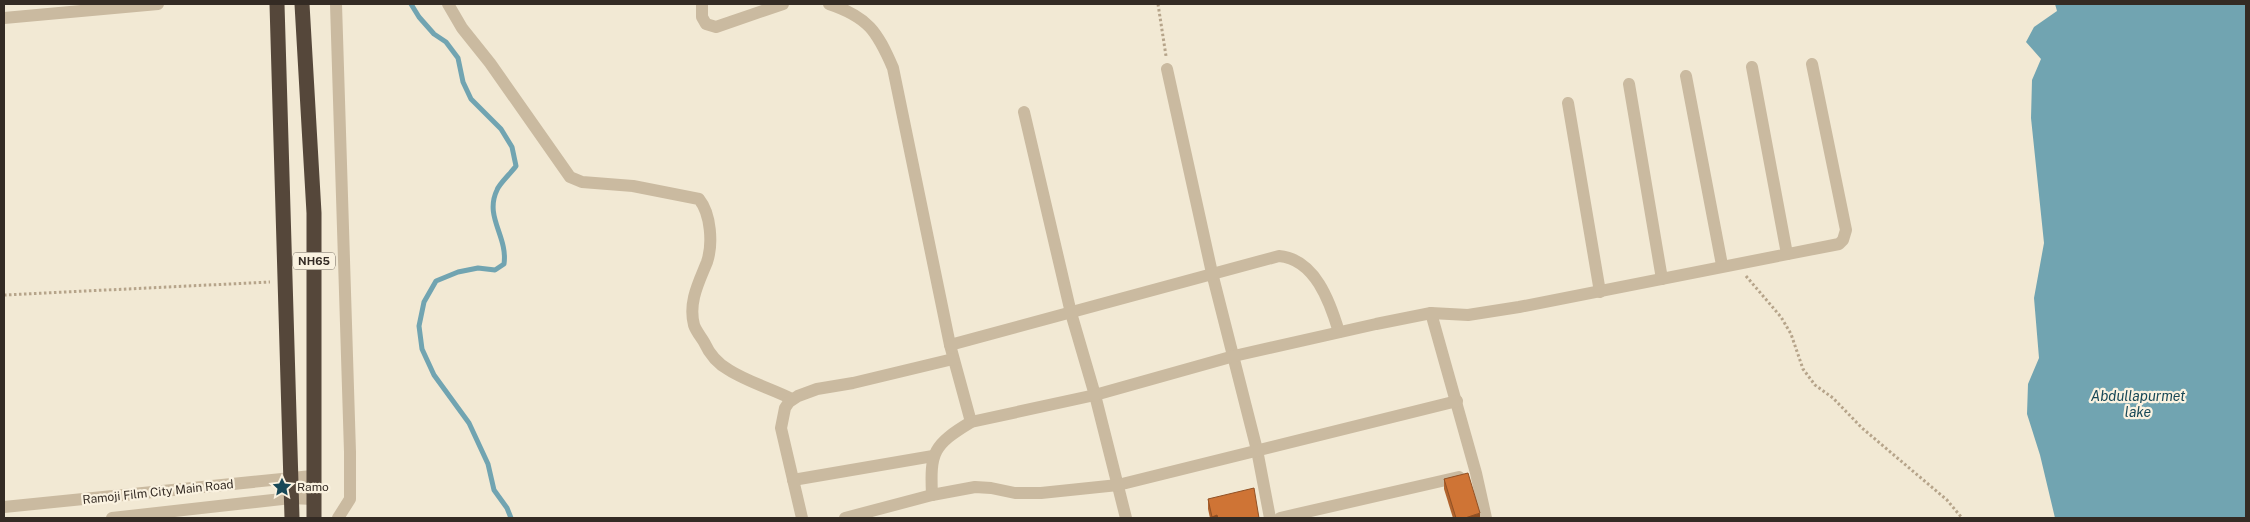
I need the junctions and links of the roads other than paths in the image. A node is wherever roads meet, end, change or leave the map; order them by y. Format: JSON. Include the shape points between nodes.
{"nodes":[{"id":1,"x":158,"y":4,"type":"edge"},
{"id":2,"x":277,"y":4,"type":"edge"},
{"id":3,"x":302,"y":4,"type":"edge"},
{"id":4,"x":336,"y":4,"type":"edge"},
{"id":5,"x":448,"y":4,"type":"edge"},
{"id":6,"x":702,"y":4,"type":"edge"},
{"id":7,"x":783,"y":4,"type":"edge"},
{"id":8,"x":829,"y":4,"type":"edge"},
{"id":9,"x":4,"y":18,"type":"edge"},
{"id":10,"x":1812,"y":64,"type":"dead end"},
{"id":11,"x":1752,"y":67,"type":"dead end"},
{"id":12,"x":1168,"y":69,"type":"road end"},
{"id":13,"x":1686,"y":76,"type":"dead end"},
{"id":14,"x":1629,"y":84,"type":"dead end"},
{"id":15,"x":1568,"y":103,"type":"dead end"},
{"id":16,"x":1024,"y":112,"type":"dead end"},
{"id":17,"x":1787,"y":254,"type":"junction"},
{"id":18,"x":1722,"y":265,"type":"junction"},
{"id":19,"x":1212,"y":273,"type":"junction"},
{"id":20,"x":1662,"y":279,"type":"junction"},
{"id":21,"x":1600,"y":292,"type":"junction"},
{"id":22,"x":1071,"y":313,"type":"junction"},
{"id":23,"x":1431,"y":313,"type":"junction"},
{"id":24,"x":1339,"y":332,"type":"junction"},
{"id":25,"x":950,"y":345,"type":"junction"},
{"id":26,"x":1234,"y":356,"type":"junction"},
{"id":27,"x":953,"y":359,"type":"junction"},
{"id":28,"x":1095,"y":395,"type":"junction"},
{"id":29,"x":792,"y":399,"type":"junction"},
{"id":30,"x":1457,"y":401,"type":"junction"},
{"id":31,"x":970,"y":422,"type":"junction"},
{"id":32,"x":1257,"y":450,"type":"junction"},
{"id":33,"x":934,"y":456,"type":"junction"},
{"id":34,"x":1476,"y":473,"type":"junction"},
{"id":35,"x":312,"y":476,"type":"junction"},
{"id":36,"x":291,"y":478,"type":"junction"},
{"id":37,"x":793,"y":480,"type":"junction"},
{"id":38,"x":1118,"y":485,"type":"junction"},
{"id":39,"x":932,"y":495,"type":"junction"},
{"id":40,"x":291,"y":498,"type":"junction"},
{"id":41,"x":313,"y":499,"type":"junction"},
{"id":42,"x":4,"y":507,"type":"edge"},
{"id":43,"x":112,"y":518,"type":"edge"},
{"id":44,"x":292,"y":518,"type":"edge"},
{"id":45,"x":314,"y":518,"type":"edge"},
{"id":46,"x":338,"y":518,"type":"edge"},
{"id":47,"x":802,"y":518,"type":"edge"},
{"id":48,"x":845,"y":518,"type":"edge"},
{"id":49,"x":1126,"y":518,"type":"edge"},
{"id":50,"x":1270,"y":518,"type":"edge"},
{"id":51,"x":1280,"y":518,"type":"edge"},
{"id":52,"x":1486,"y":518,"type":"edge"}],
"edges":[{"from":1,"to":9,"type":"street"},
{"from":2,"to":36,"type":"highway","number":"NH65"},
{"from":3,"to":35,"type":"highway","number":"NH65","via":[[314,213]]},
{"from":4,"to":46,"type":"street","via":[[350,452],[350,499]]},
{"from":5,"to":29,"type":"street","via":[[570,177],[582,182],[634,186],[699,199],[708,218],[709,249],[694,295],[694,325],[715,358],[729,370]]},
{"from":6,"to":7,"type":"street","via":[[702,17],[706,24],[716,28]]},
{"from":8,"to":25,"type":"street","via":[[869,24],[883,45],[892,68]]},
{"from":10,"to":17,"type":"street","via":[[1846,235],[1839,244]]},
{"from":11,"to":17,"type":"street"},
{"from":12,"to":19,"type":"street"},
{"from":13,"to":18,"type":"street"},
{"from":14,"to":20,"type":"street"},
{"from":15,"to":21,"type":"street"},
{"from":16,"to":22,"type":"street"},
{"from":17,"to":18,"type":"street"},
{"from":18,"to":20,"type":"street"},
{"from":19,"to":22,"type":"street"},
{"from":19,"to":24,"type":"street","via":[[1279,256],[1297,261],[1323,290]]},
{"from":19,"to":26,"type":"street"},
{"from":20,"to":21,"type":"street"},
{"from":21,"to":23,"type":"street","via":[[1468,315]]},
{"from":22,"to":25,"type":"street"},
{"from":22,"to":28,"type":"street"},
{"from":23,"to":24,"type":"street"},
{"from":23,"to":30,"type":"street"},
{"from":24,"to":26,"type":"street"},
{"from":25,"to":27,"type":"street"},
{"from":26,"to":28,"type":"street"},
{"from":26,"to":32,"type":"street"},
{"from":27,"to":29,"type":"street","via":[[818,389]]},
{"from":27,"to":31,"type":"street"},
{"from":28,"to":31,"type":"street"},
{"from":28,"to":38,"type":"street"},
{"from":29,"to":37,"type":"street","via":[[785,408],[781,428]]},
{"from":30,"to":32,"type":"street"},
{"from":30,"to":34,"type":"street"},
{"from":31,"to":33,"type":"street","via":[[941,442]]},
{"from":32,"to":38,"type":"street"},
{"from":32,"to":50,"type":"street"},
{"from":33,"to":37,"type":"street"},
{"from":33,"to":39,"type":"street"},
{"from":34,"to":51,"type":"street"},
{"from":34,"to":52,"type":"street"},
{"from":35,"to":36,"type":"street","name":"Ramoji Film City Main Road"},
{"from":35,"to":41,"type":"highway","number":"NH65"},
{"from":36,"to":40,"type":"highway","number":"NH65"},
{"from":36,"to":42,"type":"street","name":"Ramoji Film City Main Road"},
{"from":37,"to":47,"type":"street"},
{"from":38,"to":39,"type":"street","via":[[1041,494],[975,487]]},
{"from":38,"to":49,"type":"street"},
{"from":39,"to":48,"type":"street"},
{"from":40,"to":41,"type":"street","name":"Ramoji Film City Main Road"},
{"from":40,"to":43,"type":"street","name":"Ramoji Film City Main Road"},
{"from":40,"to":44,"type":"highway","number":"NH65"},
{"from":41,"to":45,"type":"highway","number":"NH65"}]}
